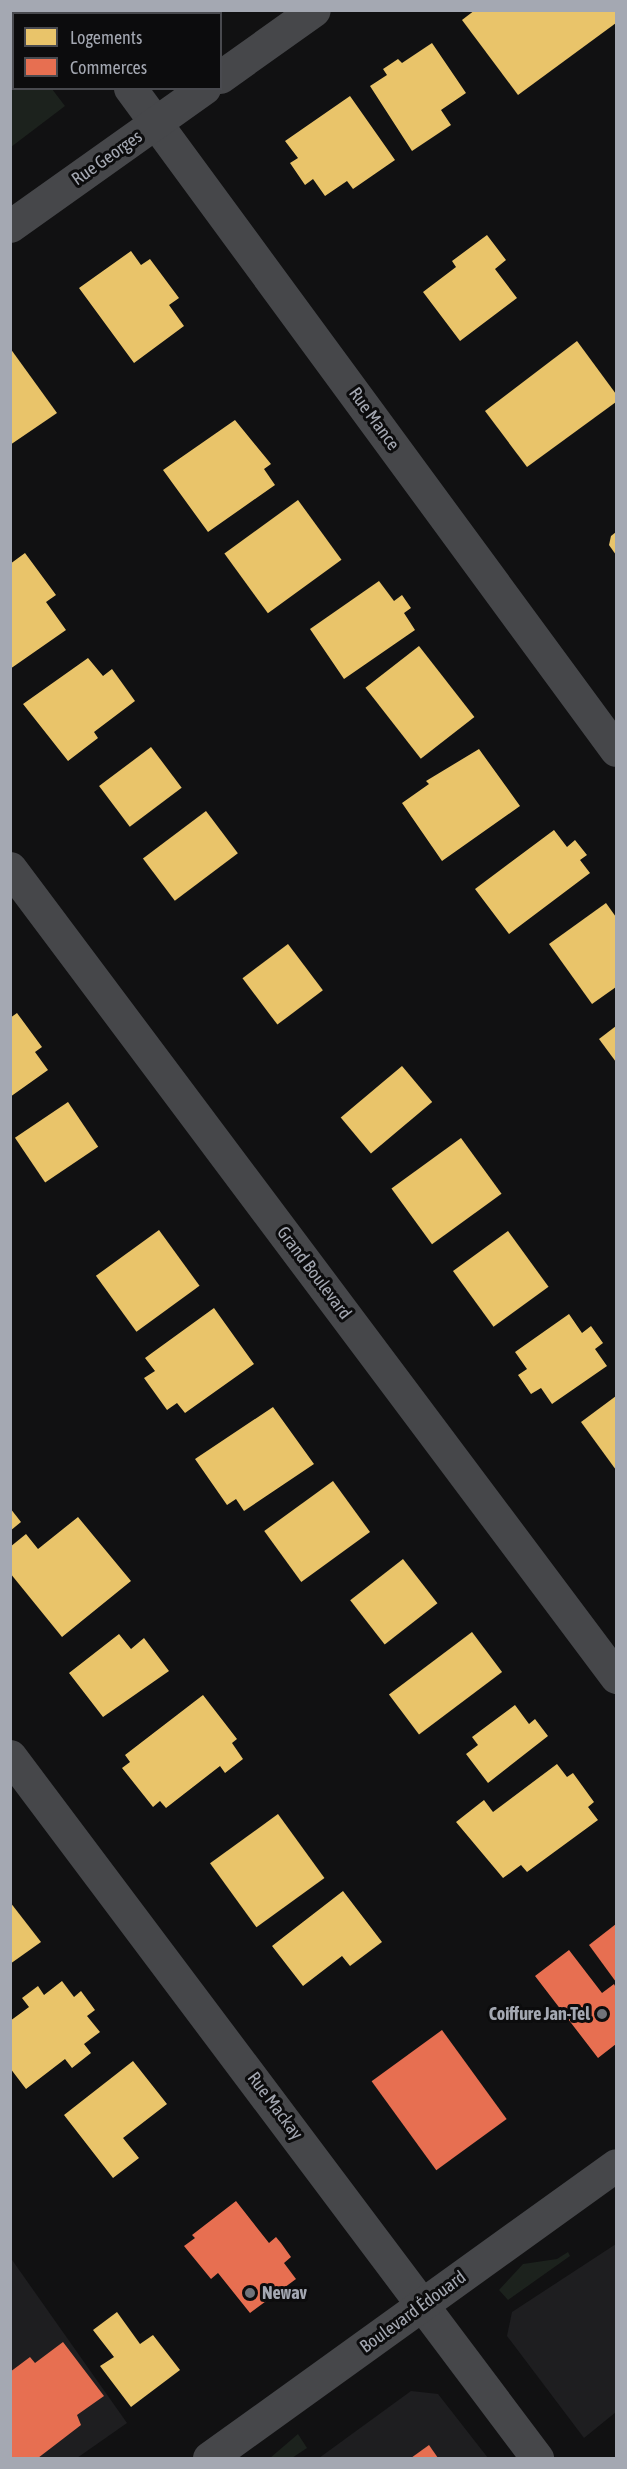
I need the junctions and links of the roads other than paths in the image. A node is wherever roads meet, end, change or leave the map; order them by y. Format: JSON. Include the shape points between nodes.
{"nodes":[{"id":1,"x":314,"y":10,"type":"edge"},
{"id":2,"x":222,"y":76,"type":"edge"},
{"id":3,"x":131,"y":90,"type":"edge"},
{"id":4,"x":201,"y":90,"type":"edge"},
{"id":5,"x":156,"y":123,"type":"junction"},
{"id":6,"x":10,"y":226,"type":"edge"},
{"id":7,"x":616,"y":750,"type":"edge"},
{"id":8,"x":10,"y":868,"type":"edge"},
{"id":9,"x":616,"y":1677,"type":"edge"},
{"id":10,"x":10,"y":1756,"type":"edge"},
{"id":11,"x":616,"y":2165,"type":"edge"},
{"id":12,"x":425,"y":2305,"type":"junction"},
{"id":13,"x":209,"y":2458,"type":"edge"},
{"id":14,"x":537,"y":2458,"type":"edge"}],
"edges":[{"from":1,"to":2,"type":"street"},
{"from":3,"to":5,"type":"street","name":"Rue Mance"},
{"from":4,"to":5,"type":"street","name":"Rue Georges"},
{"from":5,"to":6,"type":"street","name":"Rue Georges"},
{"from":5,"to":7,"type":"street","name":"Rue Mance"},
{"from":8,"to":9,"type":"street","name":"Grand Boulevard"},
{"from":10,"to":12,"type":"street","name":"Rue Mackay"},
{"from":11,"to":12,"type":"street","name":"Boulevard Édouard"},
{"from":12,"to":13,"type":"street","name":"Boulevard Édouard"},
{"from":12,"to":14,"type":"street","name":"Rue Mackay"}]}
